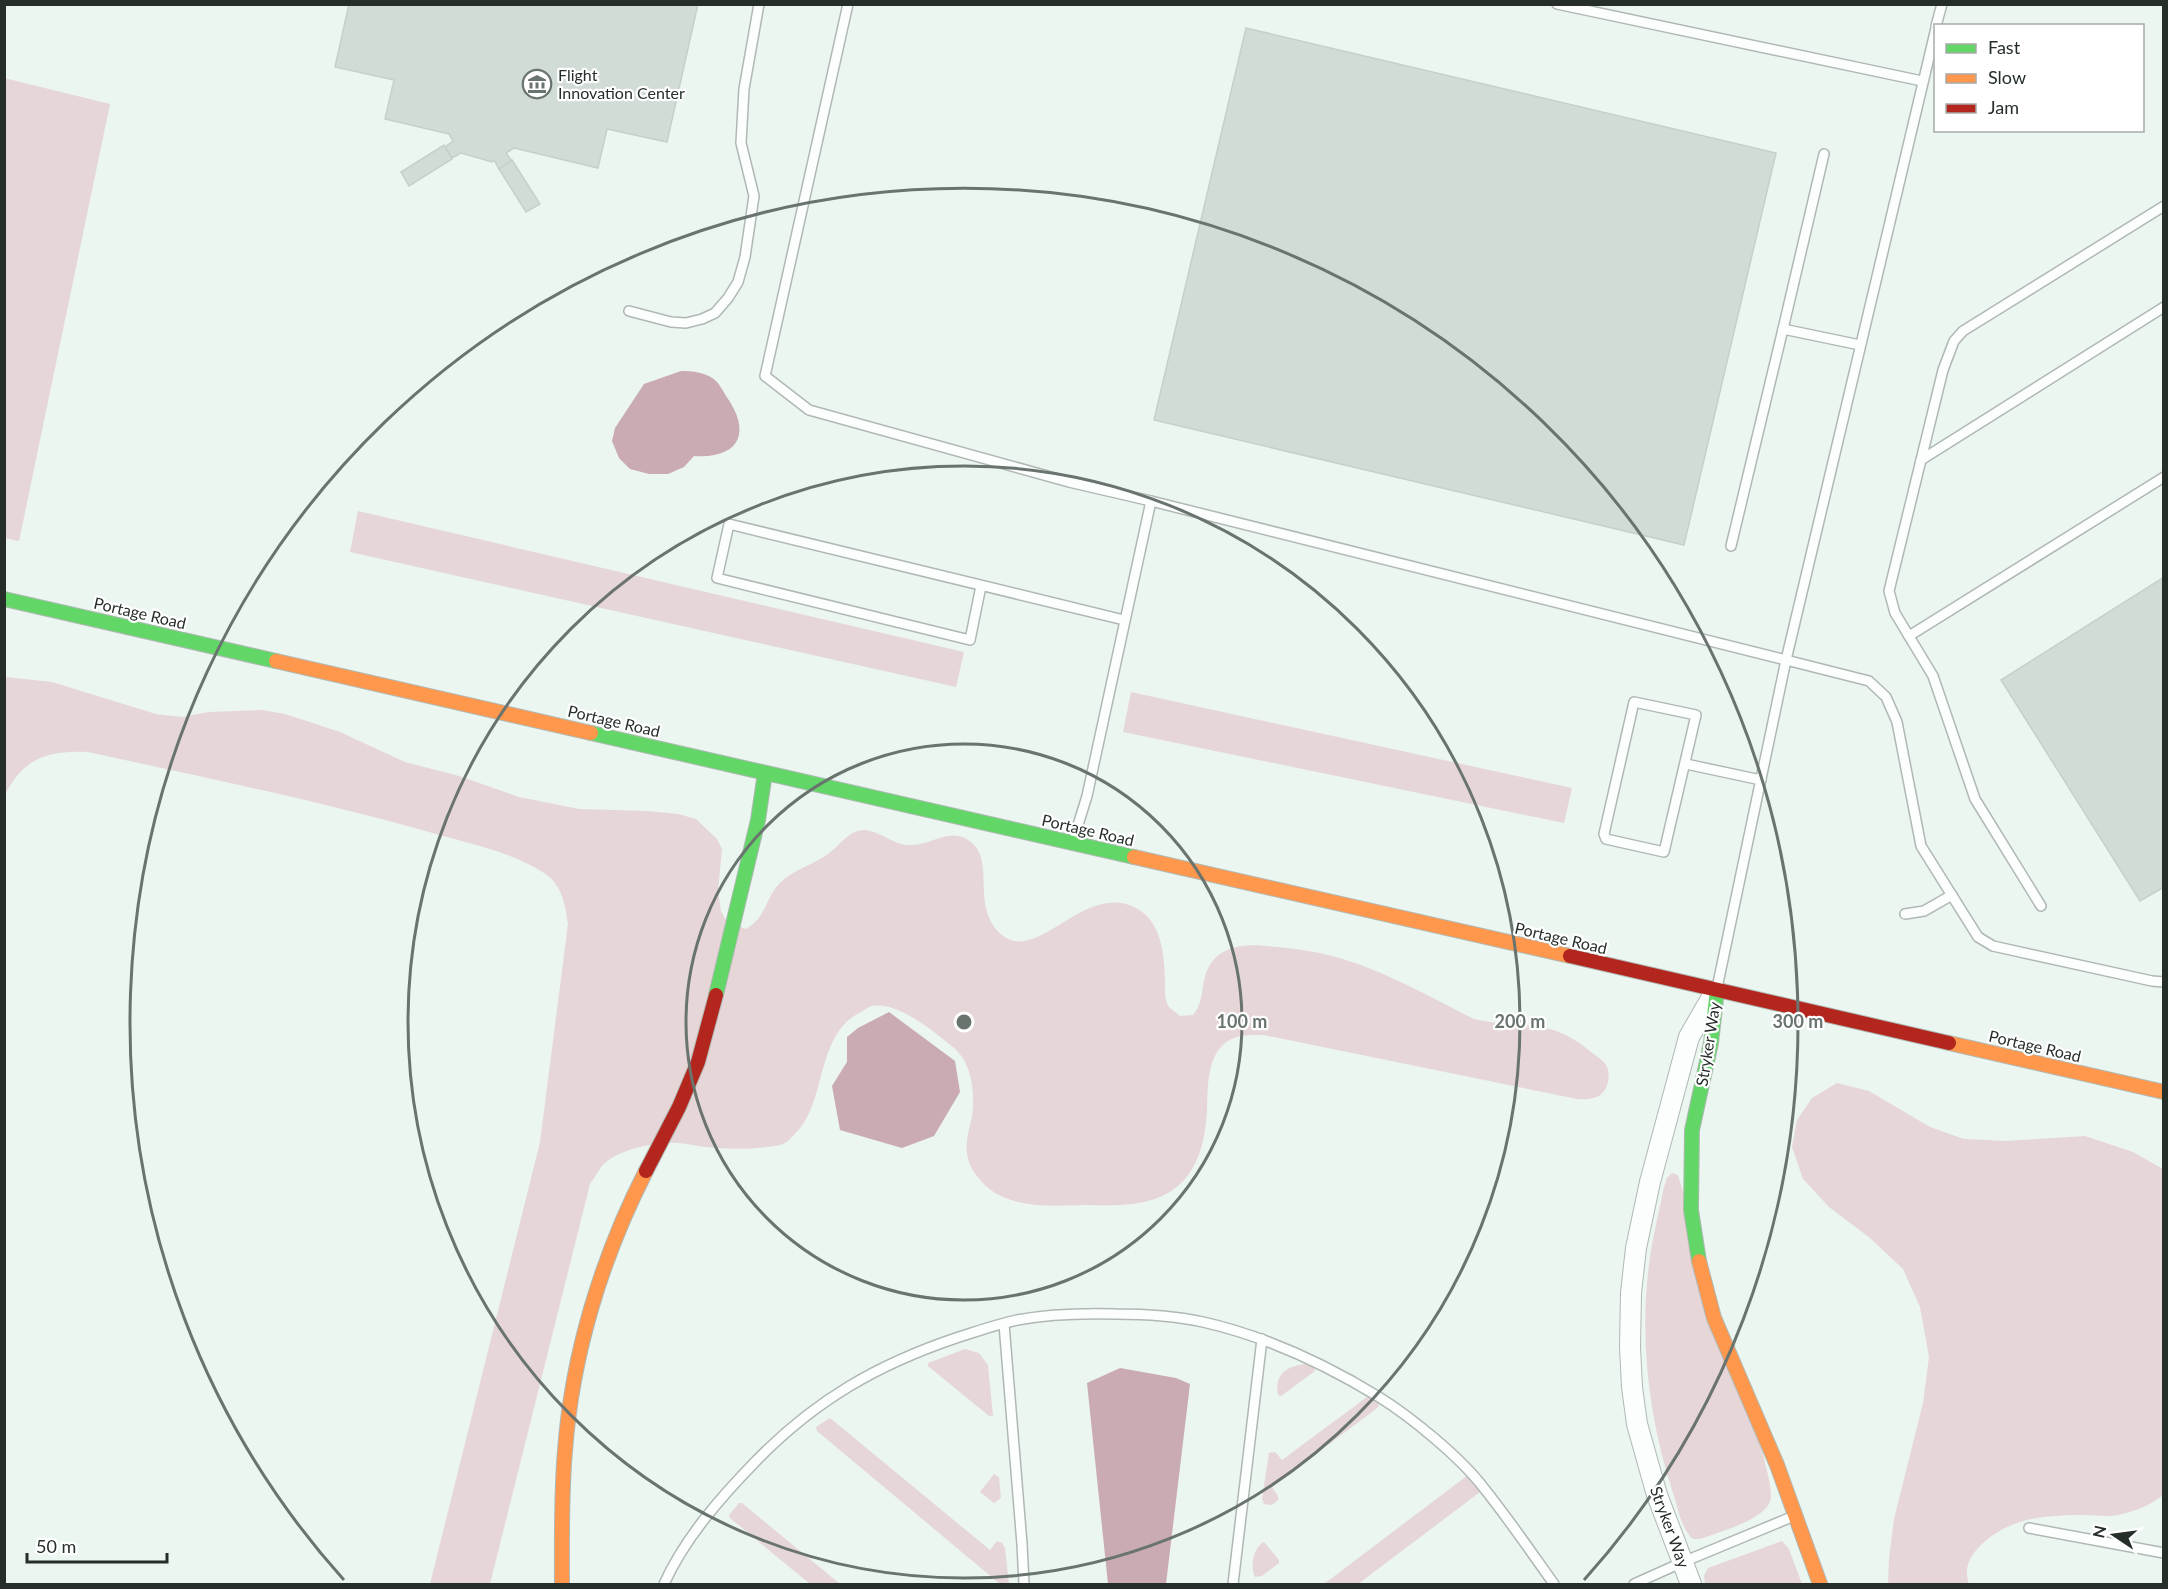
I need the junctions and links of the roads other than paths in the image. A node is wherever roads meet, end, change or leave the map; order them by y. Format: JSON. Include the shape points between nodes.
{"nodes":[{"id":1,"x":759,"y":4,"type":"edge"},
{"id":2,"x":848,"y":4,"type":"edge"},
{"id":3,"x":1557,"y":4,"type":"edge"},
{"id":4,"x":1942,"y":4,"type":"edge"},
{"id":5,"x":1937,"y":24,"type":"edge"},
{"id":6,"x":1934,"y":35,"type":"edge"},
{"id":7,"x":1922,"y":81,"type":"junction"},
{"id":8,"x":1824,"y":154,"type":"dead end"},
{"id":9,"x":2163,"y":206,"type":"edge"},
{"id":10,"x":2163,"y":307,"type":"edge"},
{"id":11,"x":629,"y":311,"type":"dead end"},
{"id":12,"x":1783,"y":329,"type":"junction"},
{"id":13,"x":1860,"y":345,"type":"junction"},
{"id":14,"x":1921,"y":460,"type":"junction"},
{"id":15,"x":2163,"y":477,"type":"edge"},
{"id":16,"x":1151,"y":501,"type":"junction"},
{"id":17,"x":1731,"y":546,"type":"dead end"},
{"id":18,"x":981,"y":586,"type":"junction"},
{"id":19,"x":4,"y":599,"type":"edge"},
{"id":20,"x":1124,"y":620,"type":"junction"},
{"id":21,"x":1909,"y":636,"type":"junction"},
{"id":22,"x":1786,"y":660,"type":"junction"},
{"id":23,"x":1686,"y":764,"type":"junction"},
{"id":24,"x":765,"y":773,"type":"junction"},
{"id":25,"x":1761,"y":780,"type":"junction"},
{"id":26,"x":1072,"y":843,"type":"junction"},
{"id":27,"x":1952,"y":895,"type":"junction"},
{"id":28,"x":2041,"y":906,"type":"dead end"},
{"id":29,"x":1905,"y":914,"type":"dead end"},
{"id":30,"x":2163,"y":981,"type":"edge"},
{"id":31,"x":1717,"y":990,"type":"junction"},
{"id":32,"x":2163,"y":1092,"type":"edge"},
{"id":33,"x":1004,"y":1324,"type":"junction"},
{"id":34,"x":1262,"y":1339,"type":"junction"},
{"id":35,"x":1796,"y":1515,"type":"junction"},
{"id":36,"x":2030,"y":1528,"type":"dead end"},
{"id":37,"x":2163,"y":1553,"type":"edge"},
{"id":38,"x":1683,"y":1562,"type":"junction"},
{"id":39,"x":562,"y":1584,"type":"edge"},
{"id":40,"x":664,"y":1584,"type":"edge"},
{"id":41,"x":1023,"y":1584,"type":"edge"},
{"id":42,"x":1233,"y":1584,"type":"edge"},
{"id":43,"x":1554,"y":1584,"type":"edge"},
{"id":44,"x":1634,"y":1584,"type":"edge"},
{"id":45,"x":1691,"y":1584,"type":"edge"},
{"id":46,"x":1820,"y":1584,"type":"edge"}],
"edges":[{"from":1,"to":11,"type":"lane","via":[[744,90],[741,143],[754,196],[738,282],[715,313],[702,319],[671,322]]},
{"from":2,"to":16,"type":"lane","via":[[765,376],[809,410]]},
{"from":3,"to":7,"type":"lane"},
{"from":4,"to":5,"type":"lane"},
{"from":6,"to":7,"type":"lane"},
{"from":7,"to":13,"type":"lane"},
{"from":8,"to":12,"type":"lane"},
{"from":9,"to":14,"type":"lane","via":[[1954,341]]},
{"from":10,"to":14,"type":"lane"},
{"from":12,"to":13,"type":"lane"},
{"from":12,"to":17,"type":"lane"},
{"from":13,"to":22,"type":"lane"},
{"from":14,"to":21,"type":"lane","via":[[1889,591],[1895,613]]},
{"from":15,"to":21,"type":"lane"},
{"from":16,"to":20,"type":"lane"},
{"from":16,"to":22,"type":"lane"},
{"from":18,"to":18,"type":"lane","via":[[729,524],[717,578],[970,640]]},
{"from":18,"to":20,"type":"lane"},
{"from":19,"to":24,"type":"main road","name":"Portage Road"},
{"from":20,"to":26,"type":"lane","via":[[1087,796]]},
{"from":21,"to":28,"type":"lane","via":[[1933,676],[1975,799]]},
{"from":22,"to":25,"type":"lane"},
{"from":22,"to":27,"type":"lane","via":[[1869,681],[1886,697],[1897,722],[1921,846]]},
{"from":23,"to":23,"type":"lane","via":[[1696,716],[1634,702],[1606,839],[1664,852]]},
{"from":23,"to":25,"type":"lane"},
{"from":24,"to":26,"type":"main road","name":"Portage Road"},
{"from":24,"to":39,"type":"main road","via":[[758,820],[698,1062],[630,1203],[600,1281],[586,1331],[565,1449]]},
{"from":25,"to":31,"type":"lane"},
{"from":26,"to":31,"type":"main road","name":"Portage Road"},
{"from":27,"to":29,"type":"lane","via":[[1924,911]]},
{"from":27,"to":30,"type":"lane","via":[[1978,937],[1993,946]]},
{"from":31,"to":32,"type":"main road","name":"Portage Road"},
{"from":31,"to":35,"type":"main road","name":"Stryker Way","via":[[1711,1043],[1692,1130],[1690,1210],[1714,1318]]},
{"from":31,"to":38,"type":"street","name":"Stryker Way","via":[[1689,1037],[1650,1182],[1631,1293],[1632,1387],[1638,1425],[1657,1495]]},
{"from":33,"to":34,"type":"lane","via":[[1084,1313],[1128,1314],[1201,1321]]},
{"from":33,"to":40,"type":"lane","via":[[918,1350],[885,1365],[806,1414],[713,1507]]},
{"from":33,"to":41,"type":"lane"},
{"from":34,"to":42,"type":"lane"},
{"from":34,"to":43,"type":"lane","via":[[1380,1398],[1412,1421],[1483,1486]]},
{"from":35,"to":38,"type":"lane"},
{"from":35,"to":46,"type":"main road","name":"Stryker Way"},
{"from":36,"to":37,"type":"lane"},
{"from":38,"to":44,"type":"lane"},
{"from":38,"to":45,"type":"street","name":"Stryker Way"}]}
